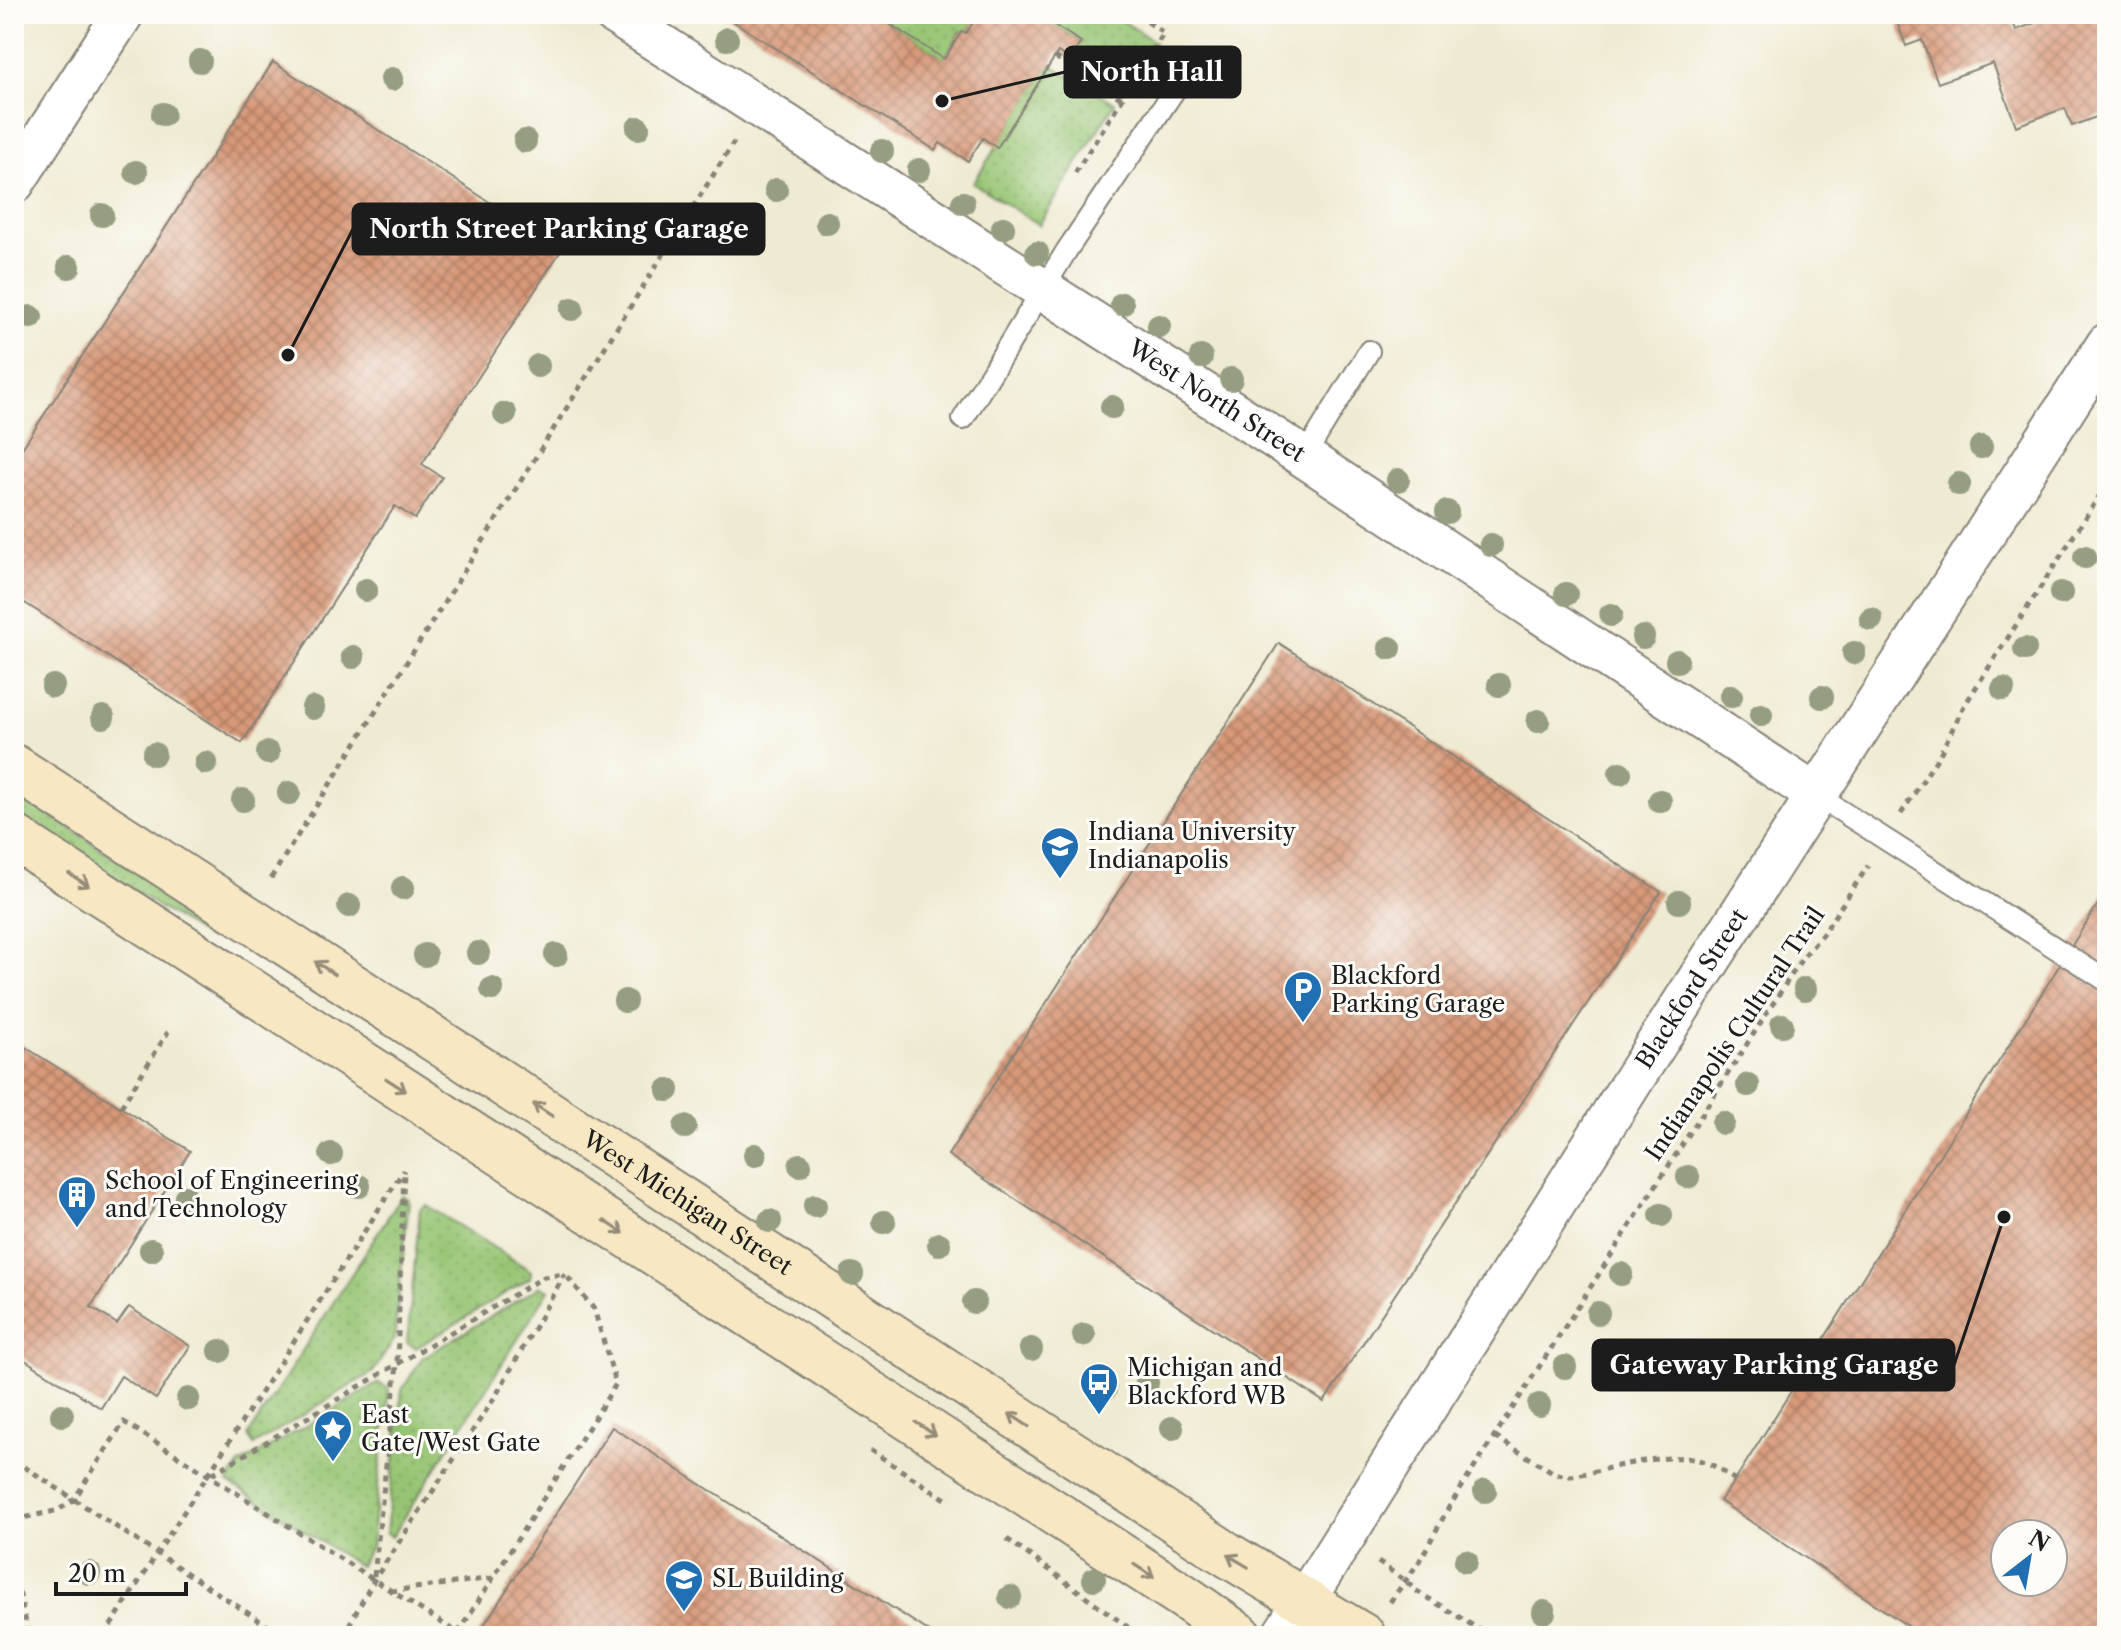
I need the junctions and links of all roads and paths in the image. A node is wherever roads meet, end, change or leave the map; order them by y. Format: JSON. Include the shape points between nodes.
{"nodes":[{"id":1,"x":123,"y":14,"type":"edge"},
{"id":2,"x":614,"y":14,"type":"edge"},
{"id":3,"x":1136,"y":14,"type":"edge"},
{"id":4,"x":1055,"y":57,"type":"dead end"},
{"id":5,"x":1180,"y":82,"type":"dead end"},
{"id":6,"x":1122,"y":99,"type":"junction"},
{"id":7,"x":756,"y":107,"type":"junction"},
{"id":8,"x":1072,"y":179,"type":"dead end"},
{"id":9,"x":14,"y":183,"type":"edge"},
{"id":10,"x":1042,"y":290,"type":"junction"},
{"id":11,"x":2107,"y":344,"type":"edge"},
{"id":12,"x":1369,"y":351,"type":"dead end"},
{"id":13,"x":963,"y":419,"type":"dead end"},
{"id":14,"x":1304,"y":457,"type":"junction"},
{"id":15,"x":2107,"y":484,"type":"edge"},
{"id":16,"x":14,"y":767,"type":"edge"},
{"id":17,"x":1816,"y":795,"type":"junction"},
{"id":18,"x":14,"y":837,"type":"edge"},
{"id":19,"x":1885,"y":839,"type":"junction"},
{"id":20,"x":271,"y":878,"type":"dead end"},
{"id":21,"x":2107,"y":981,"type":"edge"},
{"id":22,"x":168,"y":1032,"type":"dead end"},
{"id":23,"x":121,"y":1107,"type":"dead end"},
{"id":24,"x":565,"y":1274,"type":"junction"},
{"id":25,"x":397,"y":1364,"type":"junction"},
{"id":26,"x":1495,"y":1437,"type":"junction"},
{"id":27,"x":866,"y":1447,"type":"dead end"},
{"id":28,"x":14,"y":1460,"type":"edge"},
{"id":29,"x":208,"y":1476,"type":"junction"},
{"id":30,"x":1735,"y":1480,"type":"dead end"},
{"id":31,"x":75,"y":1498,"type":"junction"},
{"id":32,"x":954,"y":1505,"type":"dead end"},
{"id":33,"x":14,"y":1520,"type":"edge"},
{"id":34,"x":1004,"y":1537,"type":"dead end"},
{"id":35,"x":158,"y":1554,"type":"junction"},
{"id":36,"x":1371,"y":1557,"type":"dead end"},
{"id":37,"x":14,"y":1569,"type":"edge"},
{"id":38,"x":494,"y":1578,"type":"junction"},
{"id":39,"x":374,"y":1580,"type":"junction"},
{"id":40,"x":1406,"y":1581,"type":"junction"},
{"id":41,"x":390,"y":1591,"type":"junction"},
{"id":42,"x":1389,"y":1602,"type":"dead end"},
{"id":43,"x":1293,"y":1618,"type":"edge"},
{"id":44,"x":457,"y":1635,"type":"edge"},
{"id":45,"x":29,"y":1636,"type":"edge"},
{"id":46,"x":104,"y":1636,"type":"edge"},
{"id":47,"x":283,"y":1636,"type":"edge"},
{"id":48,"x":343,"y":1636,"type":"edge"},
{"id":49,"x":1140,"y":1636,"type":"edge"},
{"id":50,"x":1240,"y":1636,"type":"edge"},
{"id":51,"x":1363,"y":1636,"type":"edge"},
{"id":52,"x":1490,"y":1636,"type":"edge"}],
"edges":[{"from":1,"to":9,"type":"street"},
{"from":2,"to":7,"type":"street","name":"West North Street"},
{"from":3,"to":6,"type":"path","via":[[1164,33]]},
{"from":4,"to":6,"type":"path"},
{"from":5,"to":10,"type":"lane"},
{"from":6,"to":8,"type":"path"},
{"from":7,"to":10,"type":"street","name":"West North Street"},
{"from":7,"to":20,"type":"path"},
{"from":10,"to":13,"type":"lane"},
{"from":10,"to":14,"type":"street","name":"West North Street"},
{"from":11,"to":17,"type":"street","name":"Blackford Street"},
{"from":12,"to":14,"type":"lane"},
{"from":14,"to":17,"type":"street","name":"West North Street"},
{"from":15,"to":19,"type":"path","name":"Indianapolis Cultural Trail"},
{"from":43,"to":16,"type":"main road","name":"West Michigan Street","one_way":true,"via":[[1215,1547]]},
{"from":17,"to":19,"type":"lane"},
{"from":17,"to":43,"type":"street","name":"Blackford Street"},
{"from":18,"to":50,"type":"main road","one_way":true},
{"from":19,"to":21,"type":"lane"},
{"from":19,"to":26,"type":"path","name":"Indianapolis Cultural Trail","via":[[1803,957]]},
{"from":22,"to":23,"type":"path"},
{"from":24,"to":25,"type":"path","via":[[544,1277]]},
{"from":24,"to":38,"type":"path","via":[[594,1309],[616,1384]]},
{"from":24,"to":39,"type":"path","via":[[495,1397]]},
{"from":25,"to":29,"type":"path"},
{"from":25,"to":29,"type":"path","via":[[404,1170]]},
{"from":25,"to":39,"type":"path"},
{"from":26,"to":30,"type":"path","via":[[1556,1474],[1687,1458],[1704,1461]]},
{"from":26,"to":40,"type":"path","name":"Indianapolis Cultural Trail"},
{"from":27,"to":32,"type":"path"},
{"from":28,"to":31,"type":"path"},
{"from":29,"to":31,"type":"path","via":[[124,1422]]},
{"from":29,"to":35,"type":"path"},
{"from":29,"to":39,"type":"path"},
{"from":31,"to":33,"type":"path","via":[[59,1510]]},
{"from":31,"to":35,"type":"path"},
{"from":34,"to":49,"type":"path"},
{"from":35,"to":46,"type":"path"},
{"from":35,"to":47,"type":"path"},
{"from":36,"to":40,"type":"path"},
{"from":37,"to":45,"type":"path"},
{"from":38,"to":41,"type":"path"},
{"from":38,"to":44,"type":"path"},
{"from":39,"to":41,"type":"path"},
{"from":39,"to":48,"type":"path"},
{"from":40,"to":42,"type":"path","name":"Indianapolis Cultural Trail"},
{"from":40,"to":52,"type":"path"},
{"from":41,"to":44,"type":"path"},
{"from":43,"to":51,"type":"main road","name":"West Michigan Street"}]}
